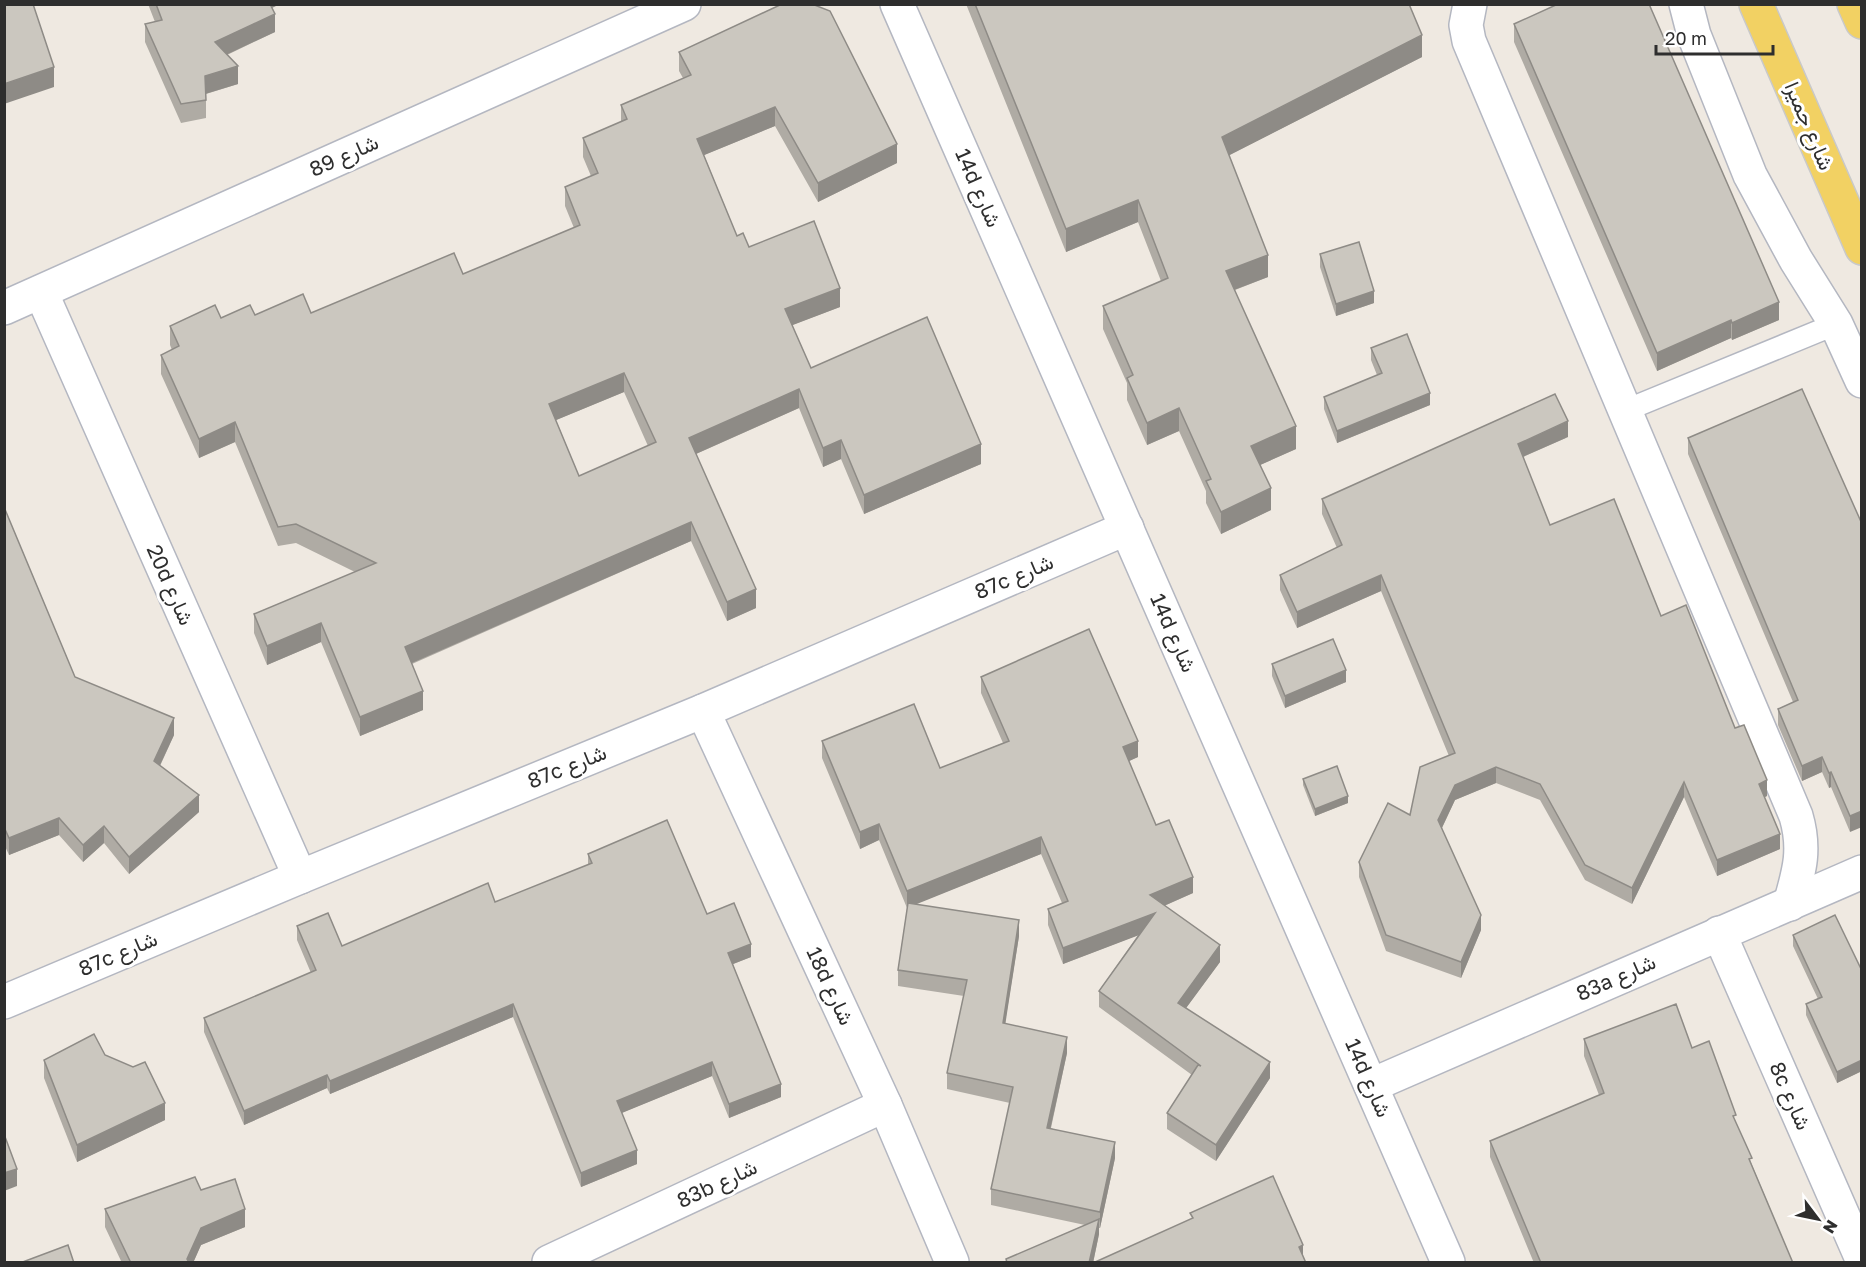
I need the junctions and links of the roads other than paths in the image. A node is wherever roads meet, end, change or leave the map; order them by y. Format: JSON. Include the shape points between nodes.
{"nodes":[{"id":1,"x":684,"y":4,"type":"edge"},
{"id":2,"x":897,"y":4,"type":"edge"},
{"id":3,"x":1470,"y":4,"type":"edge"},
{"id":4,"x":1686,"y":4,"type":"edge"},
{"id":5,"x":1756,"y":4,"type":"edge"},
{"id":6,"x":1854,"y":4,"type":"edge"},
{"id":7,"x":1862,"y":22,"type":"edge"},
{"id":8,"x":1862,"y":248,"type":"edge"},
{"id":9,"x":41,"y":292,"type":"junction"},
{"id":10,"x":4,"y":308,"type":"edge"},
{"id":11,"x":1836,"y":324,"type":"junction"},
{"id":12,"x":1862,"y":381,"type":"edge"},
{"id":13,"x":1624,"y":411,"type":"junction"},
{"id":14,"x":1127,"y":528,"type":"junction"},
{"id":15,"x":704,"y":711,"type":"junction"},
{"id":16,"x":1862,"y":872,"type":"edge"},
{"id":17,"x":300,"y":877,"type":"junction"},
{"id":18,"x":1790,"y":904,"type":"junction"},
{"id":19,"x":1719,"y":933,"type":"junction"},
{"id":20,"x":4,"y":1002,"type":"edge"},
{"id":21,"x":1371,"y":1085,"type":"junction"},
{"id":22,"x":885,"y":1105,"type":"junction"},
{"id":23,"x":1862,"y":1259,"type":"edge"},
{"id":24,"x":549,"y":1263,"type":"edge"},
{"id":25,"x":952,"y":1263,"type":"edge"},
{"id":26,"x":1448,"y":1263,"type":"edge"}],
"edges":[{"from":1,"to":9,"type":"street","name":"شارع 89"},
{"from":2,"to":14,"type":"street","name":"14d شارع"},
{"from":3,"to":13,"type":"street","via":[[1466,25],[1469,41]]},
{"from":4,"to":11,"type":"street","via":[[1694,35],[1750,174]]},
{"from":5,"to":8,"type":"main road","name":"شارع جميرا"},
{"from":6,"to":7,"type":"main road"},
{"from":9,"to":10,"type":"street","name":"شارع 89"},
{"from":9,"to":17,"type":"street","name":"20d شارع"},
{"from":11,"to":12,"type":"street"},
{"from":11,"to":13,"type":"lane"},
{"from":13,"to":18,"type":"street","via":[[1796,816],[1802,851]]},
{"from":14,"to":15,"type":"street","name":"87c شارع"},
{"from":14,"to":21,"type":"street","name":"14d شارع"},
{"from":15,"to":17,"type":"street","name":"87c شارع"},
{"from":15,"to":22,"type":"street","name":"18d شارع"},
{"from":16,"to":18,"type":"street","name":"83a شارع"},
{"from":17,"to":20,"type":"street","name":"87c شارع"},
{"from":18,"to":19,"type":"street","name":"83a شارع"},
{"from":19,"to":21,"type":"street","name":"83a شارع"},
{"from":19,"to":23,"type":"street","name":"8c شارع"},
{"from":21,"to":26,"type":"street","name":"14d شارع"},
{"from":22,"to":24,"type":"street","name":"83b شارع"},
{"from":22,"to":25,"type":"street","name":"18d شارع"}]}
